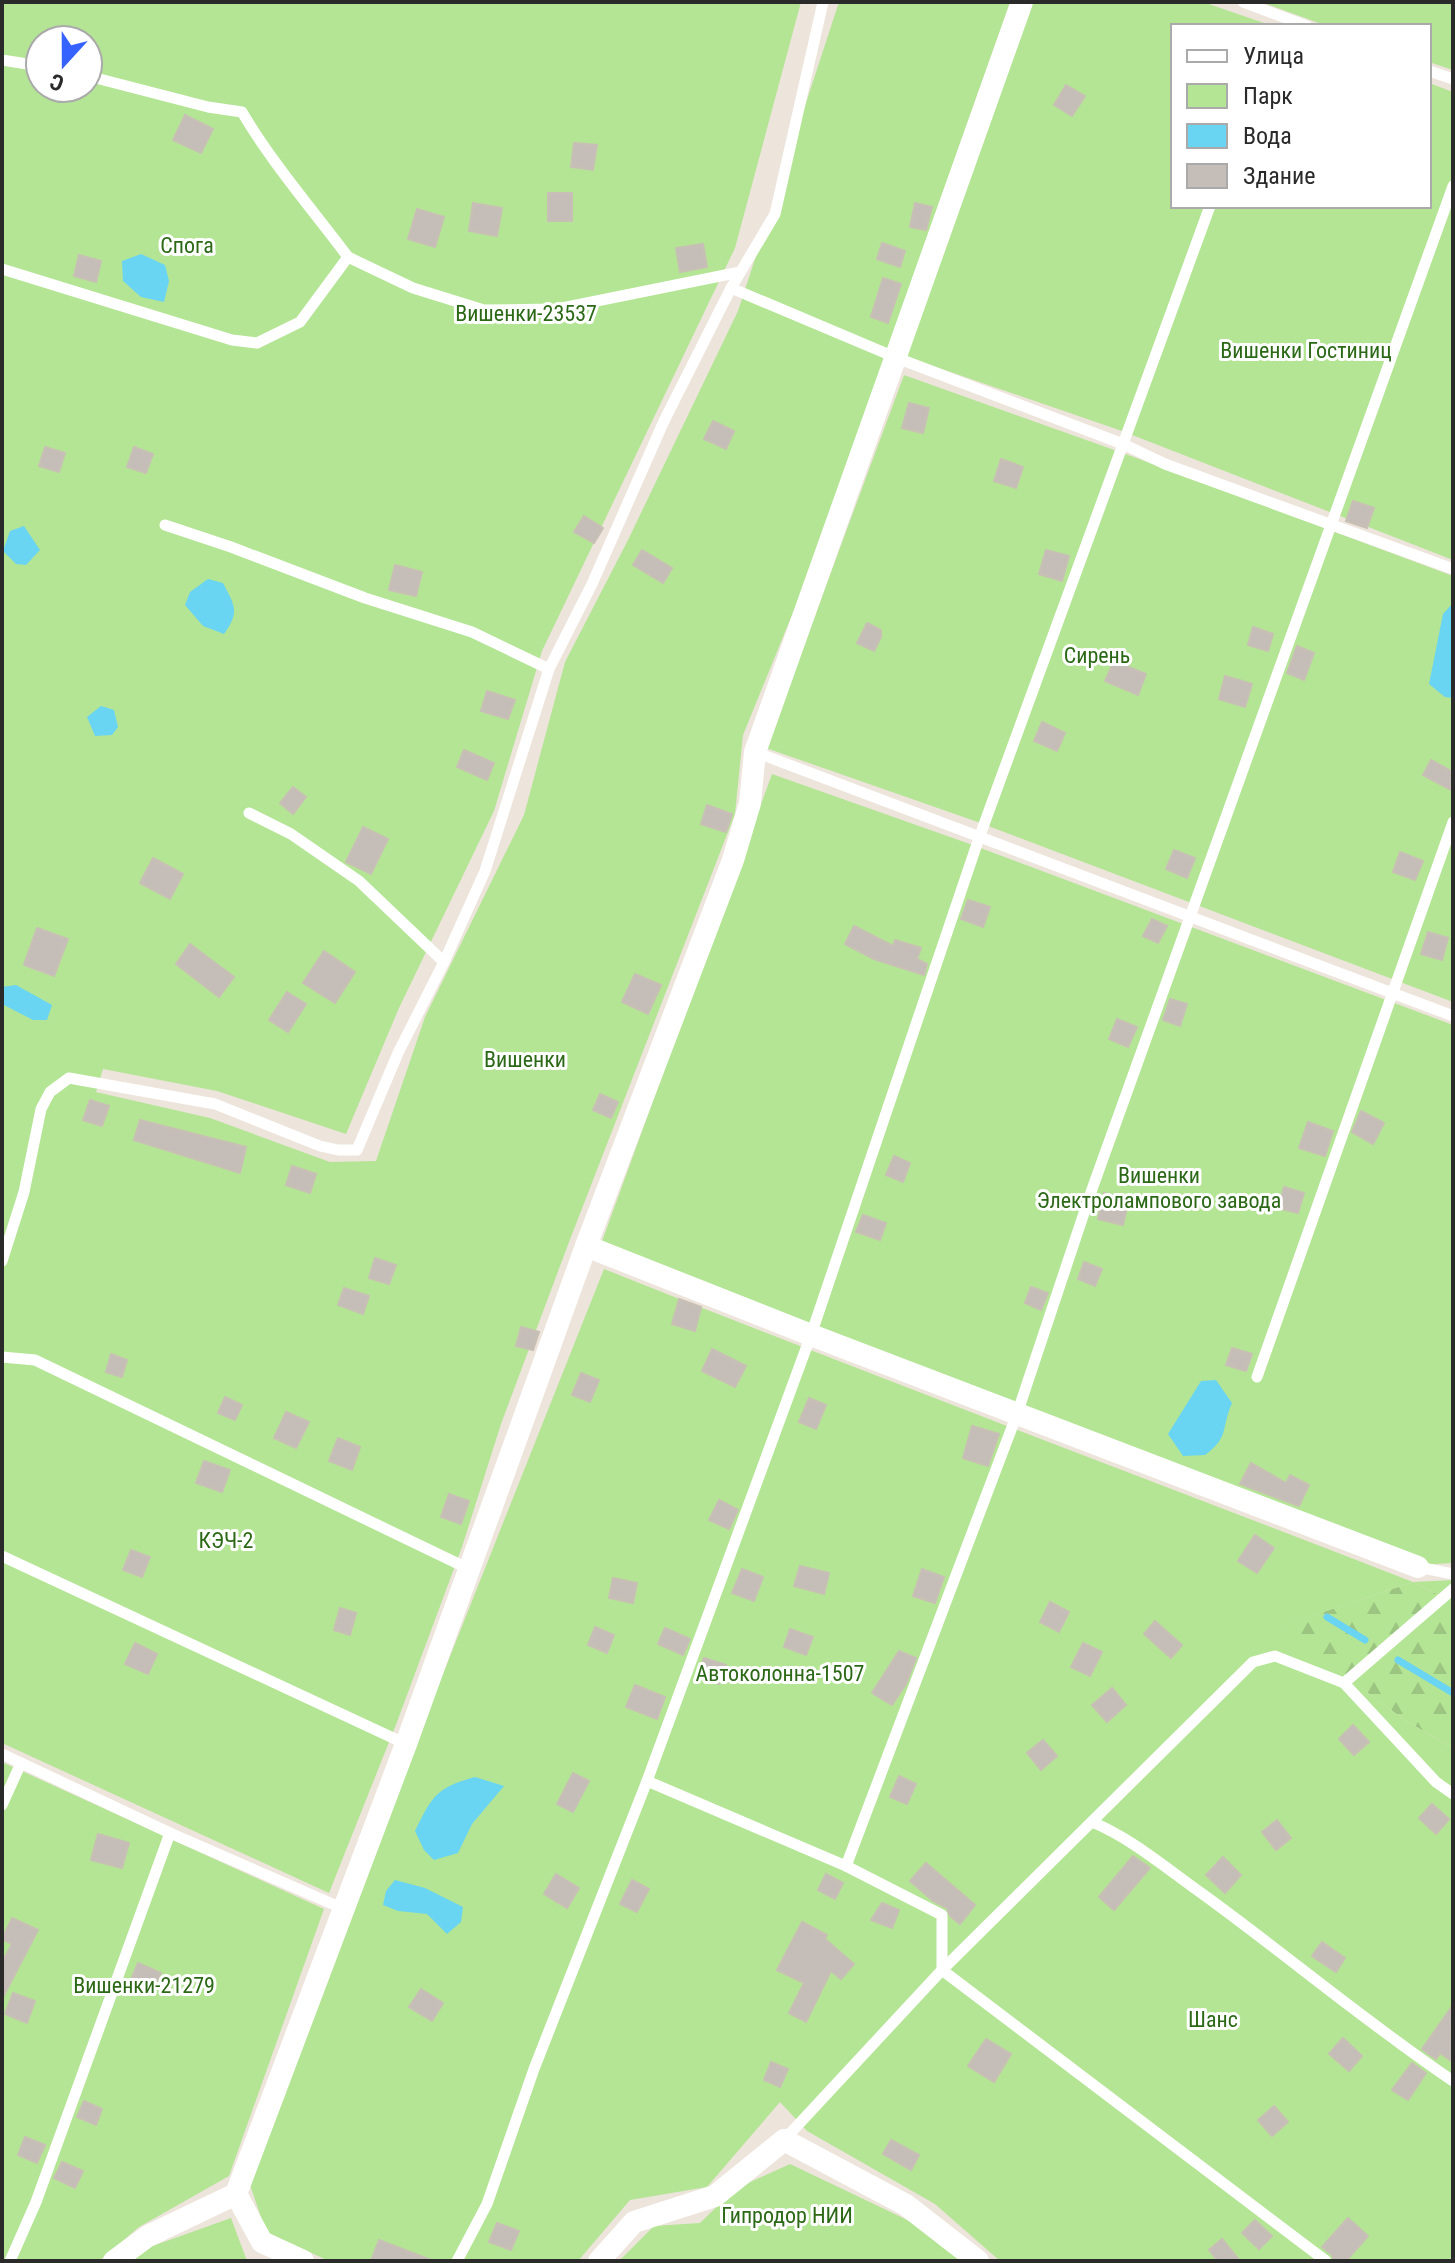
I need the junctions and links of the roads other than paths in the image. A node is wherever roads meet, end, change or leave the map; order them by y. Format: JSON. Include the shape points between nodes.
{"nodes":[{"id":1,"x":823,"y":2,"type":"edge"},
{"id":2,"x":1022,"y":2,"type":"edge"},
{"id":3,"x":1243,"y":2,"type":"edge"},
{"id":4,"x":1277,"y":21,"type":"edge"},
{"id":5,"x":2,"y":60,"type":"edge"},
{"id":6,"x":24,"y":63,"type":"edge"},
{"id":7,"x":1431,"y":72,"type":"edge"},
{"id":8,"x":1453,"y":79,"type":"edge"},
{"id":9,"x":104,"y":80,"type":"edge"},
{"id":10,"x":1453,"y":186,"type":"edge"},
{"id":11,"x":1209,"y":208,"type":"edge"},
{"id":12,"x":348,"y":257,"type":"junction"},
{"id":13,"x":2,"y":269,"type":"edge"},
{"id":14,"x":740,"y":272,"type":"junction"},
{"id":15,"x":731,"y":288,"type":"junction"},
{"id":16,"x":897,"y":358,"type":"junction"},
{"id":17,"x":1123,"y":444,"type":"junction"},
{"id":18,"x":1331,"y":524,"type":"junction"},
{"id":19,"x":165,"y":525,"type":"dead end"},
{"id":20,"x":1453,"y":569,"type":"edge"},
{"id":21,"x":549,"y":669,"type":"junction"},
{"id":22,"x":755,"y":752,"type":"junction"},
{"id":23,"x":249,"y":813,"type":"dead end"},
{"id":24,"x":1453,"y":822,"type":"edge"},
{"id":25,"x":979,"y":838,"type":"junction"},
{"id":26,"x":1191,"y":918,"type":"junction"},
{"id":27,"x":444,"y":962,"type":"junction"},
{"id":28,"x":1392,"y":993,"type":"junction"},
{"id":29,"x":1453,"y":1016,"type":"edge"},
{"id":30,"x":586,"y":1246,"type":"junction"},
{"id":31,"x":2,"y":1261,"type":"edge"},
{"id":32,"x":811,"y":1335,"type":"junction"},
{"id":33,"x":2,"y":1357,"type":"edge"},
{"id":34,"x":1257,"y":1377,"type":"dead end"},
{"id":35,"x":1017,"y":1414,"type":"junction"},
{"id":36,"x":2,"y":1556,"type":"edge"},
{"id":37,"x":1418,"y":1567,"type":"joint"},
{"id":38,"x":469,"y":1569,"type":"junction"},
{"id":39,"x":1453,"y":1574,"type":"edge"},
{"id":40,"x":1453,"y":1589,"type":"edge"},
{"id":41,"x":1344,"y":1683,"type":"junction"},
{"id":42,"x":406,"y":1744,"type":"junction"},
{"id":43,"x":2,"y":1754,"type":"edge"},
{"id":44,"x":21,"y":1763,"type":"junction"},
{"id":45,"x":647,"y":1781,"type":"junction"},
{"id":46,"x":1453,"y":1794,"type":"edge"},
{"id":47,"x":2,"y":1805,"type":"edge"},
{"id":48,"x":1092,"y":1822,"type":"junction"},
{"id":49,"x":170,"y":1833,"type":"junction"},
{"id":50,"x":846,"y":1866,"type":"junction"},
{"id":51,"x":344,"y":1909,"type":"junction"},
{"id":52,"x":942,"y":1970,"type":"junction"},
{"id":53,"x":1453,"y":2081,"type":"edge"},
{"id":54,"x":784,"y":2140,"type":"junction"},
{"id":55,"x":236,"y":2194,"type":"junction"},
{"id":56,"x":259,"y":2252,"type":"edge"},
{"id":57,"x":10,"y":2261,"type":"edge"},
{"id":58,"x":114,"y":2261,"type":"edge"},
{"id":59,"x":303,"y":2261,"type":"edge"},
{"id":60,"x":457,"y":2261,"type":"edge"},
{"id":61,"x":599,"y":2261,"type":"edge"},
{"id":62,"x":978,"y":2261,"type":"edge"},
{"id":63,"x":1326,"y":2261,"type":"edge"}],
"edges":[{"from":1,"to":14,"type":"lane","via":[[775,214]]},
{"from":2,"to":16,"type":"street"},
{"from":3,"to":4,"type":"lane"},
{"from":5,"to":6,"type":"lane"},
{"from":7,"to":8,"type":"lane"},
{"from":9,"to":12,"type":"lane","via":[[242,112],[262,147]]},
{"from":10,"to":18,"type":"lane"},
{"from":11,"to":17,"type":"lane"},
{"from":12,"to":13,"type":"lane","via":[[300,322],[257,343],[232,340]]},
{"from":12,"to":14,"type":"lane","via":[[413,288],[484,310],[557,309]]},
{"from":14,"to":15,"type":"lane"},
{"from":15,"to":16,"type":"lane"},
{"from":15,"to":21,"type":"lane"},
{"from":16,"to":17,"type":"lane"},
{"from":16,"to":22,"type":"street"},
{"from":17,"to":18,"type":"lane"},
{"from":17,"to":25,"type":"lane"},
{"from":18,"to":20,"type":"lane"},
{"from":18,"to":26,"type":"lane"},
{"from":19,"to":21,"type":"lane","via":[[472,632]]},
{"from":21,"to":27,"type":"lane","via":[[485,871]]},
{"from":22,"to":25,"type":"lane"},
{"from":22,"to":30,"type":"street","via":[[750,803],[733,860]]},
{"from":23,"to":27,"type":"lane","via":[[291,834],[359,881]]},
{"from":24,"to":28,"type":"lane"},
{"from":25,"to":26,"type":"lane"},
{"from":25,"to":32,"type":"lane"},
{"from":26,"to":28,"type":"lane"},
{"from":26,"to":35,"type":"lane"},
{"from":27,"to":31,"type":"lane","via":[[357,1150],[320,1146],[215,1104],[69,1078],[50,1092],[41,1109],[24,1192]]},
{"from":28,"to":29,"type":"lane"},
{"from":28,"to":34,"type":"lane"},
{"from":30,"to":32,"type":"street"},
{"from":30,"to":38,"type":"street"},
{"from":32,"to":35,"type":"street"},
{"from":32,"to":45,"type":"lane"},
{"from":33,"to":38,"type":"lane","via":[[35,1360]]},
{"from":35,"to":37,"type":"street"},
{"from":35,"to":50,"type":"lane"},
{"from":36,"to":42,"type":"lane"},
{"from":37,"to":39,"type":"lane"},
{"from":38,"to":42,"type":"street"},
{"from":40,"to":41,"type":"lane"},
{"from":41,"to":46,"type":"lane"},
{"from":41,"to":48,"type":"lane","via":[[1275,1656],[1253,1662]]},
{"from":42,"to":51,"type":"street"},
{"from":43,"to":44,"type":"lane"},
{"from":44,"to":47,"type":"lane"},
{"from":44,"to":49,"type":"lane"},
{"from":45,"to":50,"type":"lane"},
{"from":45,"to":60,"type":"lane","via":[[487,2204]]},
{"from":48,"to":52,"type":"lane"},
{"from":48,"to":53,"type":"lane","via":[[1130,1841]]},
{"from":49,"to":51,"type":"lane"},
{"from":49,"to":57,"type":"lane"},
{"from":50,"to":52,"type":"lane","via":[[942,1915]]},
{"from":51,"to":55,"type":"street"},
{"from":52,"to":54,"type":"lane"},
{"from":52,"to":63,"type":"lane"},
{"from":54,"to":61,"type":"street","via":[[715,2196],[634,2222]]},
{"from":54,"to":62,"type":"street","via":[[906,2205]]},
{"from":55,"to":56,"type":"street"},
{"from":55,"to":58,"type":"street","via":[[148,2236]]},
{"from":56,"to":59,"type":"street"}]}
